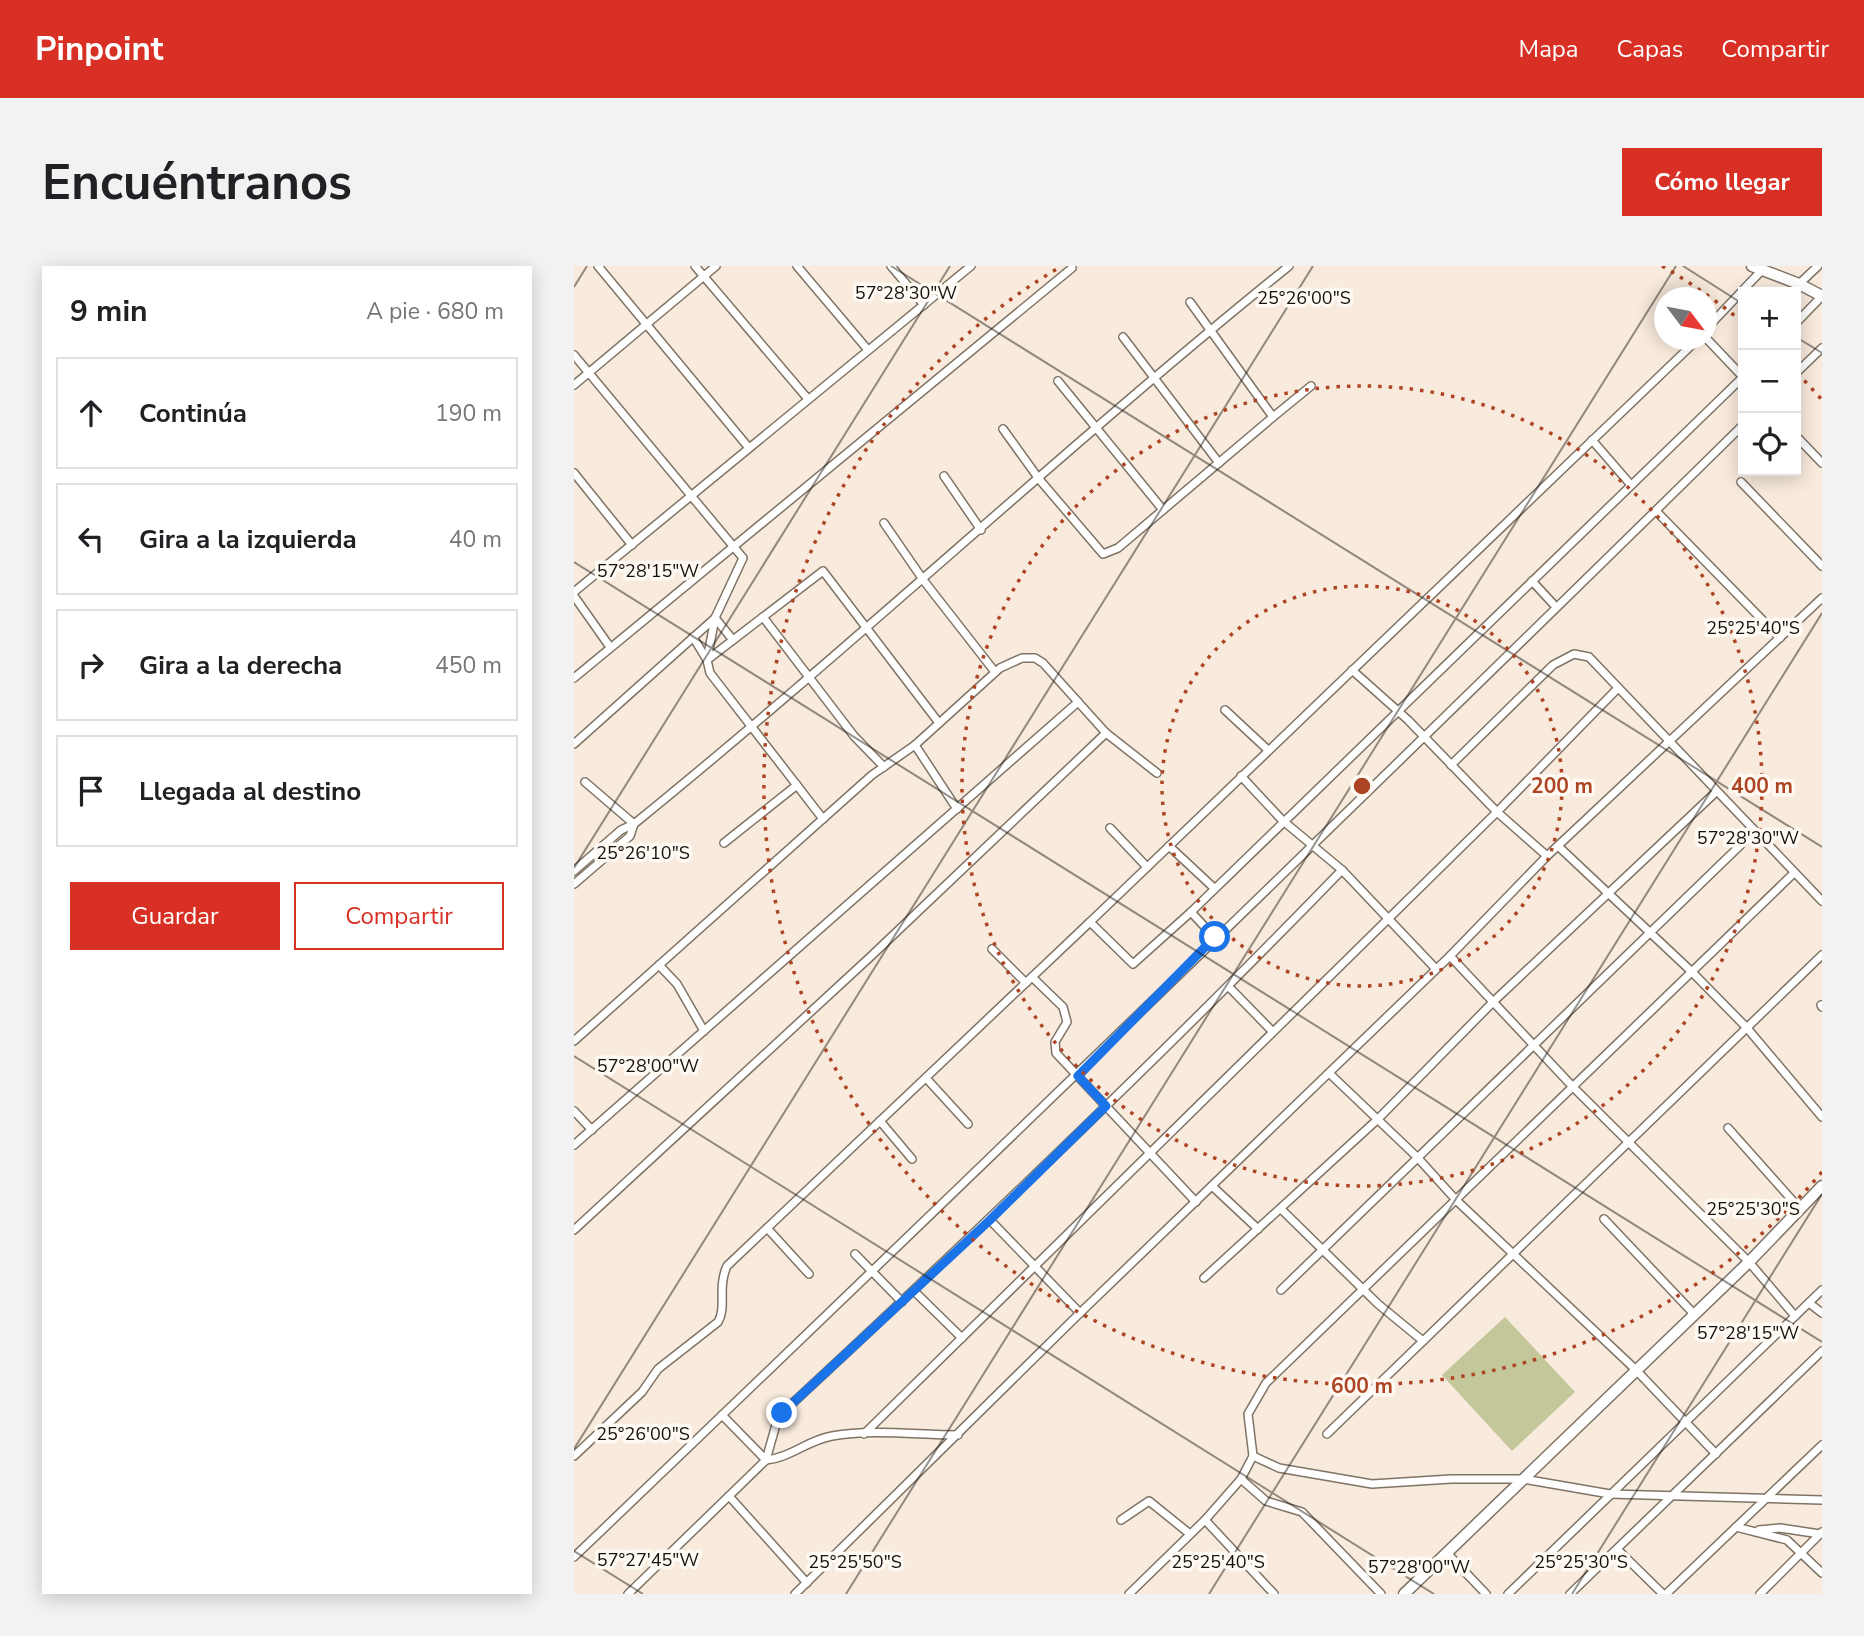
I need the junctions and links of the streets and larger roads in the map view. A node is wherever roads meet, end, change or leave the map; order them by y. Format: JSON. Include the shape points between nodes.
{"nodes":[{"id":1,"x":598,"y":266,"type":"edge"},
{"id":2,"x":695,"y":266,"type":"edge"},
{"id":3,"x":716,"y":266,"type":"edge"},
{"id":4,"x":797,"y":266,"type":"edge"},
{"id":5,"x":891,"y":266,"type":"edge"},
{"id":6,"x":971,"y":266,"type":"edge"},
{"id":7,"x":1289,"y":266,"type":"edge"},
{"id":8,"x":1818,"y":266,"type":"edge"},
{"id":9,"x":1758,"y":267,"type":"edge"},
{"id":10,"x":1072,"y":268,"type":"edge"},
{"id":11,"x":704,"y":276,"type":"junction"},
{"id":12,"x":1799,"y":284,"type":"junction"},
{"id":13,"x":1822,"y":296,"type":"edge"},
{"id":14,"x":1190,"y":302,"type":"dead end"},
{"id":15,"x":924,"y":305,"type":"junction"},
{"id":16,"x":1717,"y":317,"type":"edge"},
{"id":17,"x":1801,"y":318,"type":"edge"},
{"id":18,"x":646,"y":325,"type":"junction"},
{"id":19,"x":1210,"y":330,"type":"junction"},
{"id":20,"x":1123,"y":337,"type":"dead end"},
{"id":21,"x":1822,"y":348,"type":"edge"},
{"id":22,"x":868,"y":350,"type":"junction"},
{"id":23,"x":1686,"y":350,"type":"edge"},
{"id":24,"x":1717,"y":350,"type":"edge"},
{"id":25,"x":574,"y":355,"type":"edge"},
{"id":26,"x":1801,"y":368,"type":"edge"},
{"id":27,"x":589,"y":372,"type":"junction"},
{"id":28,"x":1738,"y":372,"type":"edge"},
{"id":29,"x":1154,"y":377,"type":"junction"},
{"id":30,"x":1058,"y":381,"type":"dead end"},
{"id":31,"x":1738,"y":382,"type":"edge"},
{"id":32,"x":574,"y":385,"type":"edge"},
{"id":33,"x":1311,"y":386,"type":"dead end"},
{"id":34,"x":808,"y":399,"type":"junction"},
{"id":35,"x":1273,"y":417,"type":"junction"},
{"id":36,"x":1003,"y":429,"type":"dead end"},
{"id":37,"x":1096,"y":429,"type":"junction"},
{"id":38,"x":1738,"y":430,"type":"edge"},
{"id":39,"x":1592,"y":440,"type":"junction"},
{"id":40,"x":1801,"y":441,"type":"edge"},
{"id":41,"x":748,"y":448,"type":"junction"},
{"id":42,"x":1219,"y":463,"type":"junction"},
{"id":43,"x":1822,"y":463,"type":"edge"},
{"id":44,"x":574,"y":473,"type":"edge"},
{"id":45,"x":944,"y":476,"type":"dead end"},
{"id":46,"x":1039,"y":479,"type":"junction"},
{"id":47,"x":1741,"y":482,"type":"dead end"},
{"id":48,"x":1632,"y":485,"type":"junction"},
{"id":49,"x":691,"y":498,"type":"junction"},
{"id":50,"x":1163,"y":510,"type":"junction"},
{"id":51,"x":1656,"y":511,"type":"junction"},
{"id":52,"x":884,"y":523,"type":"dead end"},
{"id":53,"x":981,"y":530,"type":"junction"},
{"id":54,"x":632,"y":545,"type":"junction"},
{"id":55,"x":735,"y":548,"type":"junction"},
{"id":56,"x":1822,"y":566,"type":"edge"},
{"id":57,"x":924,"y":581,"type":"junction"},
{"id":58,"x":1532,"y":581,"type":"junction"},
{"id":59,"x":574,"y":594,"type":"edge"},
{"id":60,"x":1822,"y":598,"type":"edge"},
{"id":61,"x":1556,"y":607,"type":"junction"},
{"id":62,"x":763,"y":617,"type":"junction"},
{"id":63,"x":715,"y":618,"type":"junction"},
{"id":64,"x":867,"y":630,"type":"junction"},
{"id":65,"x":693,"y":637,"type":"junction"},
{"id":66,"x":1780,"y":638,"type":"junction"},
{"id":67,"x":733,"y":640,"type":"junction"},
{"id":68,"x":610,"y":647,"type":"junction"},
{"id":69,"x":707,"y":660,"type":"junction"},
{"id":70,"x":1352,"y":670,"type":"junction"},
{"id":71,"x":995,"y":672,"type":"junction"},
{"id":72,"x":574,"y":678,"type":"edge"},
{"id":73,"x":810,"y":679,"type":"junction"},
{"id":74,"x":1618,"y":688,"type":"junction"},
{"id":75,"x":1078,"y":702,"type":"junction"},
{"id":76,"x":1226,"y":710,"type":"dead end"},
{"id":77,"x":1397,"y":712,"type":"junction"},
{"id":78,"x":939,"y":723,"type":"junction"},
{"id":79,"x":753,"y":728,"type":"junction"},
{"id":80,"x":1106,"y":733,"type":"junction"},
{"id":81,"x":1423,"y":736,"type":"junction"},
{"id":82,"x":1670,"y":742,"type":"junction"},
{"id":83,"x":574,"y":744,"type":"edge"},
{"id":84,"x":915,"y":746,"type":"junction"},
{"id":85,"x":1268,"y":750,"type":"junction"},
{"id":86,"x":1451,"y":765,"type":"junction"},
{"id":87,"x":884,"y":767,"type":"junction"},
{"id":88,"x":1157,"y":774,"type":"dead end"},
{"id":89,"x":1241,"y":776,"type":"junction"},
{"id":90,"x":585,"y":782,"type":"dead end"},
{"id":91,"x":797,"y":785,"type":"junction"},
{"id":92,"x":1716,"y":792,"type":"junction"},
{"id":93,"x":957,"y":809,"type":"junction"},
{"id":94,"x":1497,"y":812,"type":"junction"},
{"id":95,"x":823,"y":818,"type":"junction"},
{"id":96,"x":1282,"y":820,"type":"junction"},
{"id":97,"x":634,"y":824,"type":"junction"},
{"id":98,"x":1110,"y":828,"type":"dead end"},
{"id":99,"x":1754,"y":832,"type":"junction"},
{"id":100,"x":724,"y":842,"type":"dead end"},
{"id":101,"x":1311,"y":844,"type":"junction"},
{"id":102,"x":1170,"y":846,"type":"junction"},
{"id":103,"x":1558,"y":846,"type":"junction"},
{"id":104,"x":1547,"y":856,"type":"junction"},
{"id":105,"x":1147,"y":867,"type":"junction"},
{"id":106,"x":1342,"y":870,"type":"junction"},
{"id":107,"x":574,"y":871,"type":"edge"},
{"id":108,"x":1794,"y":873,"type":"junction"},
{"id":109,"x":574,"y":884,"type":"edge"},
{"id":110,"x":1214,"y":888,"type":"junction"},
{"id":111,"x":1609,"y":893,"type":"junction"},
{"id":112,"x":1822,"y":901,"type":"edge"},
{"id":113,"x":1191,"y":912,"type":"junction"},
{"id":114,"x":1389,"y":918,"type":"junction"},
{"id":115,"x":1090,"y":922,"type":"junction"},
{"id":116,"x":1651,"y":932,"type":"junction"},
{"id":117,"x":1215,"y":937,"type":"junction"},
{"id":118,"x":992,"y":949,"type":"dead end"},
{"id":119,"x":1450,"y":956,"type":"junction"},
{"id":120,"x":1822,"y":956,"type":"edge"},
{"id":121,"x":659,"y":965,"type":"junction"},
{"id":122,"x":1436,"y":969,"type":"junction"},
{"id":123,"x":1692,"y":972,"type":"junction"},
{"id":124,"x":1032,"y":977,"type":"junction"},
{"id":125,"x":1026,"y":983,"type":"junction"},
{"id":126,"x":1229,"y":987,"type":"junction"},
{"id":127,"x":1494,"y":1001,"type":"junction"},
{"id":128,"x":1747,"y":1028,"type":"junction"},
{"id":129,"x":704,"y":1031,"type":"junction"},
{"id":130,"x":1272,"y":1031,"type":"junction"},
{"id":131,"x":574,"y":1041,"type":"edge"},
{"id":132,"x":1533,"y":1043,"type":"junction"},
{"id":133,"x":1329,"y":1073,"type":"junction"},
{"id":134,"x":1078,"y":1076,"type":"junction"},
{"id":135,"x":926,"y":1077,"type":"junction"},
{"id":136,"x":1573,"y":1087,"type":"junction"},
{"id":137,"x":1106,"y":1106,"type":"junction"},
{"id":138,"x":574,"y":1111,"type":"edge"},
{"id":139,"x":1822,"y":1117,"type":"edge"},
{"id":140,"x":1378,"y":1119,"type":"junction"},
{"id":141,"x":880,"y":1121,"type":"junction"},
{"id":142,"x":968,"y":1124,"type":"dead end"},
{"id":143,"x":1728,"y":1128,"type":"dead end"},
{"id":144,"x":592,"y":1130,"type":"junction"},
{"id":145,"x":1629,"y":1142,"type":"junction"},
{"id":146,"x":574,"y":1145,"type":"edge"},
{"id":147,"x":1149,"y":1154,"type":"junction"},
{"id":148,"x":1417,"y":1157,"type":"junction"},
{"id":149,"x":912,"y":1159,"type":"dead end"},
{"id":150,"x":1212,"y":1186,"type":"junction"},
{"id":151,"x":1822,"y":1186,"type":"edge"},
{"id":152,"x":1457,"y":1200,"type":"junction"},
{"id":153,"x":1196,"y":1202,"type":"junction"},
{"id":154,"x":1281,"y":1209,"type":"junction"},
{"id":155,"x":1800,"y":1209,"type":"junction"},
{"id":156,"x":1604,"y":1219,"type":"dead end"},
{"id":157,"x":990,"y":1220,"type":"junction"},
{"id":158,"x":767,"y":1228,"type":"junction"},
{"id":159,"x":1258,"y":1229,"type":"junction"},
{"id":160,"x":574,"y":1230,"type":"edge"},
{"id":161,"x":1324,"y":1248,"type":"junction"},
{"id":162,"x":855,"y":1254,"type":"dead end"},
{"id":163,"x":1514,"y":1254,"type":"junction"},
{"id":164,"x":1749,"y":1262,"type":"junction"},
{"id":165,"x":1035,"y":1267,"type":"junction"},
{"id":166,"x":872,"y":1272,"type":"junction"},
{"id":167,"x":809,"y":1274,"type":"dead end"},
{"id":168,"x":1204,"y":1278,"type":"dead end"},
{"id":169,"x":1281,"y":1290,"type":"dead end"},
{"id":170,"x":1364,"y":1290,"type":"junction"},
{"id":171,"x":1822,"y":1290,"type":"edge"},
{"id":172,"x":914,"y":1291,"type":"junction"},
{"id":173,"x":902,"y":1302,"type":"junction"},
{"id":174,"x":1809,"y":1303,"type":"junction"},
{"id":175,"x":1080,"y":1313,"type":"junction"},
{"id":176,"x":1822,"y":1313,"type":"edge"},
{"id":177,"x":1694,"y":1314,"type":"junction"},
{"id":178,"x":1795,"y":1316,"type":"junction"},
{"id":179,"x":962,"y":1338,"type":"junction"},
{"id":180,"x":1423,"y":1342,"type":"junction"},
{"id":181,"x":1822,"y":1351,"type":"edge"},
{"id":182,"x":1635,"y":1369,"type":"junction"},
{"id":183,"x":722,"y":1415,"type":"junction"},
{"id":184,"x":1685,"y":1422,"type":"junction"},
{"id":185,"x":864,"y":1434,"type":"junction"},
{"id":186,"x":1327,"y":1434,"type":"dead end"},
{"id":187,"x":958,"y":1435,"type":"junction"},
{"id":188,"x":1822,"y":1445,"type":"edge"},
{"id":189,"x":1716,"y":1454,"type":"junction"},
{"id":190,"x":574,"y":1456,"type":"edge"},
{"id":191,"x":1253,"y":1456,"type":"junction"},
{"id":192,"x":766,"y":1460,"type":"junction"},
{"id":193,"x":1241,"y":1479,"type":"junction"},
{"id":194,"x":1523,"y":1479,"type":"junction"},
{"id":195,"x":1610,"y":1494,"type":"junction"},
{"id":196,"x":729,"y":1496,"type":"junction"},
{"id":197,"x":1670,"y":1497,"type":"junction"},
{"id":198,"x":1768,"y":1497,"type":"junction"},
{"id":199,"x":1822,"y":1500,"type":"edge"},
{"id":200,"x":1121,"y":1520,"type":"dead end"},
{"id":201,"x":1205,"y":1520,"type":"junction"},
{"id":202,"x":1736,"y":1527,"type":"junction"},
{"id":203,"x":1756,"y":1531,"type":"junction"},
{"id":204,"x":1821,"y":1533,"type":"edge"},
{"id":205,"x":1190,"y":1534,"type":"junction"},
{"id":206,"x":1617,"y":1549,"type":"junction"},
{"id":207,"x":1801,"y":1550,"type":"junction"},
{"id":208,"x":1447,"y":1553,"type":"junction"},
{"id":209,"x":574,"y":1557,"type":"edge"},
{"id":210,"x":1822,"y":1573,"type":"edge"},
{"id":211,"x":807,"y":1583,"type":"junction"},
{"id":212,"x":628,"y":1594,"type":"edge"},
{"id":213,"x":795,"y":1594,"type":"edge"},
{"id":214,"x":1129,"y":1594,"type":"edge"},
{"id":215,"x":1274,"y":1594,"type":"edge"},
{"id":216,"x":1381,"y":1594,"type":"edge"},
{"id":217,"x":1405,"y":1594,"type":"edge"},
{"id":218,"x":1486,"y":1594,"type":"edge"},
{"id":219,"x":1508,"y":1594,"type":"edge"},
{"id":220,"x":1570,"y":1594,"type":"edge"},
{"id":221,"x":1664,"y":1594,"type":"edge"},
{"id":222,"x":1760,"y":1594,"type":"edge"}],
"edges":[{"from":1,"to":18,"type":"street"},
{"from":2,"to":11,"type":"street"},
{"from":3,"to":11,"type":"street"},
{"from":4,"to":22,"type":"street"},
{"from":5,"to":15,"type":"street"},
{"from":6,"to":15,"type":"street"},
{"from":7,"to":19,"type":"street"},
{"from":8,"to":12,"type":"street"},
{"from":9,"to":12,"type":"street"},
{"from":9,"to":16,"type":"street"},
{"from":10,"to":55,"type":"street"},
{"from":11,"to":18,"type":"street"},
{"from":11,"to":34,"type":"street"},
{"from":12,"to":13,"type":"street"},
{"from":13,"to":17,"type":"street"},
{"from":14,"to":19,"type":"street"},
{"from":15,"to":22,"type":"street"},
{"from":18,"to":27,"type":"street"},
{"from":18,"to":41,"type":"street"},
{"from":19,"to":29,"type":"street"},
{"from":19,"to":35,"type":"street"},
{"from":20,"to":29,"type":"street"},
{"from":21,"to":26,"type":"street"},
{"from":22,"to":34,"type":"street"},
{"from":23,"to":39,"type":"street"},
{"from":24,"to":28,"type":"street"},
{"from":25,"to":27,"type":"street"},
{"from":27,"to":32,"type":"street"},
{"from":27,"to":49,"type":"street"},
{"from":29,"to":37,"type":"street"},
{"from":29,"to":42,"type":"street"},
{"from":30,"to":37,"type":"street"},
{"from":31,"to":48,"type":"street"},
{"from":33,"to":35,"type":"street"},
{"from":34,"to":41,"type":"street"},
{"from":35,"to":42,"type":"street"},
{"from":36,"to":46,"type":"street"},
{"from":37,"to":46,"type":"street"},
{"from":37,"to":50,"type":"street"},
{"from":38,"to":51,"type":"street"},
{"from":39,"to":48,"type":"street"},
{"from":39,"to":70,"type":"street"},
{"from":40,"to":43,"type":"street"},
{"from":41,"to":49,"type":"street"},
{"from":42,"to":50,"type":"street"},
{"from":44,"to":54,"type":"street"},
{"from":45,"to":53,"type":"street"},
{"from":46,"to":50,"type":"street","via":[[1103,554],[1118,548]]},
{"from":46,"to":53,"type":"street"},
{"from":47,"to":56,"type":"street"},
{"from":48,"to":58,"type":"street"},
{"from":49,"to":54,"type":"street"},
{"from":49,"to":55,"type":"street"},
{"from":51,"to":61,"type":"street"},
{"from":51,"to":66,"type":"street"},
{"from":52,"to":57,"type":"street"},
{"from":53,"to":57,"type":"street"},
{"from":54,"to":59,"type":"street"},
{"from":55,"to":63,"type":"street","via":[[743,558]]},
{"from":55,"to":68,"type":"street"},
{"from":57,"to":64,"type":"street"},
{"from":57,"to":71,"type":"street"},
{"from":58,"to":61,"type":"street"},
{"from":58,"to":77,"type":"street"},
{"from":59,"to":68,"type":"street"},
{"from":60,"to":66,"type":"street"},
{"from":61,"to":81,"type":"street"},
{"from":62,"to":64,"type":"street","via":[[823,571]]},
{"from":62,"to":67,"type":"street"},
{"from":62,"to":73,"type":"street"},
{"from":63,"to":65,"type":"street"},
{"from":63,"to":67,"type":"street"},
{"from":63,"to":69,"type":"street"},
{"from":64,"to":73,"type":"street"},
{"from":64,"to":78,"type":"street"},
{"from":65,"to":69,"type":"street"},
{"from":65,"to":83,"type":"street"},
{"from":66,"to":82,"type":"street"},
{"from":67,"to":69,"type":"street"},
{"from":68,"to":72,"type":"street"},
{"from":69,"to":79,"type":"street","via":[[710,673]]},
{"from":70,"to":77,"type":"street"},
{"from":70,"to":85,"type":"street"},
{"from":71,"to":75,"type":"street","via":[[1022,658],[1035,658]]},
{"from":71,"to":78,"type":"street"},
{"from":73,"to":79,"type":"street"},
{"from":73,"to":87,"type":"street"},
{"from":74,"to":82,"type":"street"},
{"from":74,"to":86,"type":"street","via":[[1589,657],[1574,654],[1553,665]]},
{"from":74,"to":94,"type":"street"},
{"from":75,"to":80,"type":"street"},
{"from":75,"to":93,"type":"street"},
{"from":76,"to":85,"type":"street"},
{"from":77,"to":81,"type":"street"},
{"from":77,"to":96,"type":"street"},
{"from":78,"to":84,"type":"street"},
{"from":79,"to":91,"type":"street"},
{"from":79,"to":97,"type":"street"},
{"from":80,"to":88,"type":"street"},
{"from":80,"to":160,"type":"street"},
{"from":81,"to":86,"type":"street"},
{"from":81,"to":101,"type":"street"},
{"from":82,"to":92,"type":"street"},
{"from":82,"to":103,"type":"street"},
{"from":84,"to":87,"type":"street"},
{"from":84,"to":93,"type":"street"},
{"from":85,"to":89,"type":"street"},
{"from":86,"to":94,"type":"street"},
{"from":87,"to":95,"type":"street"},
{"from":89,"to":96,"type":"street"},
{"from":89,"to":102,"type":"street"},
{"from":90,"to":97,"type":"street"},
{"from":91,"to":95,"type":"street"},
{"from":91,"to":100,"type":"street"},
{"from":92,"to":99,"type":"street"},
{"from":92,"to":111,"type":"street"},
{"from":93,"to":129,"type":"street"},
{"from":94,"to":104,"type":"street"},
{"from":94,"to":114,"type":"street"},
{"from":95,"to":121,"type":"street"},
{"from":96,"to":101,"type":"street"},
{"from":96,"to":110,"type":"street"},
{"from":97,"to":107,"type":"street"},
{"from":97,"to":109,"type":"street","via":[[630,836]]},
{"from":98,"to":105,"type":"street"},
{"from":99,"to":108,"type":"street"},
{"from":99,"to":116,"type":"street"},
{"from":101,"to":106,"type":"street"},
{"from":101,"to":117,"type":"street"},
{"from":102,"to":105,"type":"street"},
{"from":102,"to":110,"type":"street"},
{"from":103,"to":104,"type":"street"},
{"from":103,"to":111,"type":"street"},
{"from":104,"to":119,"type":"street"},
{"from":105,"to":115,"type":"street"},
{"from":106,"to":114,"type":"street"},
{"from":106,"to":126,"type":"street"},
{"from":108,"to":112,"type":"street"},
{"from":108,"to":123,"type":"street"},
{"from":110,"to":113,"type":"street"},
{"from":111,"to":116,"type":"street"},
{"from":111,"to":127,"type":"street"},
{"from":113,"to":115,"type":"street","via":[[1133,964]]},
{"from":113,"to":117,"type":"street"},
{"from":114,"to":122,"type":"street"},
{"from":114,"to":130,"type":"street"},
{"from":115,"to":124,"type":"street"},
{"from":116,"to":123,"type":"street"},
{"from":116,"to":132,"type":"street"},
{"from":117,"to":134,"type":"street"},
{"from":118,"to":125,"type":"street"},
{"from":119,"to":122,"type":"street"},
{"from":119,"to":127,"type":"street"},
{"from":120,"to":128,"type":"street"},
{"from":121,"to":129,"type":"street","via":[[677,984]]},
{"from":121,"to":131,"type":"street"},
{"from":122,"to":133,"type":"street"},
{"from":123,"to":128,"type":"street"},
{"from":123,"to":136,"type":"street"},
{"from":124,"to":125,"type":"street"},
{"from":124,"to":134,"type":"street","via":[[1063,1007],[1067,1022],[1055,1042],[1056,1053]]},
{"from":125,"to":135,"type":"street"},
{"from":126,"to":130,"type":"street"},
{"from":126,"to":137,"type":"street"},
{"from":127,"to":132,"type":"street"},
{"from":127,"to":140,"type":"street"},
{"from":128,"to":139,"type":"street"},
{"from":128,"to":145,"type":"street"},
{"from":129,"to":144,"type":"street"},
{"from":130,"to":147,"type":"street"},
{"from":132,"to":136,"type":"street"},
{"from":132,"to":148,"type":"street"},
{"from":133,"to":140,"type":"street"},
{"from":133,"to":150,"type":"street"},
{"from":134,"to":137,"type":"street"},
{"from":134,"to":166,"type":"street"},
{"from":135,"to":141,"type":"street"},
{"from":135,"to":142,"type":"street"},
{"from":136,"to":145,"type":"street"},
{"from":136,"to":152,"type":"street"},
{"from":137,"to":147,"type":"street"},
{"from":137,"to":157,"type":"street"},
{"from":138,"to":144,"type":"street"},
{"from":140,"to":148,"type":"street"},
{"from":140,"to":154,"type":"street"},
{"from":141,"to":149,"type":"street"},
{"from":141,"to":158,"type":"street"},
{"from":143,"to":155,"type":"street"},
{"from":144,"to":146,"type":"street"},
{"from":145,"to":163,"type":"street"},
{"from":145,"to":164,"type":"street"},
{"from":147,"to":153,"type":"street"},
{"from":147,"to":165,"type":"street"},
{"from":148,"to":152,"type":"street"},
{"from":148,"to":161,"type":"street"},
{"from":150,"to":153,"type":"street"},
{"from":150,"to":159,"type":"street"},
{"from":151,"to":155,"type":"street"},
{"from":152,"to":163,"type":"street"},
{"from":152,"to":170,"type":"street"},
{"from":153,"to":175,"type":"street"},
{"from":154,"to":159,"type":"street"},
{"from":154,"to":161,"type":"street"},
{"from":155,"to":164,"type":"street"},
{"from":156,"to":177,"type":"street"},
{"from":157,"to":165,"type":"street"},
{"from":157,"to":172,"type":"street"},
{"from":158,"to":167,"type":"street"},
{"from":158,"to":190,"type":"street","via":[[727,1266],[720,1282],[723,1314],[718,1322],[658,1369],[642,1392]]},
{"from":159,"to":168,"type":"street"},
{"from":161,"to":169,"type":"street"},
{"from":161,"to":170,"type":"street"},
{"from":162,"to":166,"type":"street"},
{"from":163,"to":180,"type":"street"},
{"from":163,"to":182,"type":"street"},
{"from":164,"to":177,"type":"street"},
{"from":164,"to":178,"type":"street"},
{"from":165,"to":175,"type":"street"},
{"from":165,"to":179,"type":"street"},
{"from":166,"to":173,"type":"street"},
{"from":166,"to":183,"type":"street"},
{"from":170,"to":180,"type":"street"},
{"from":170,"to":191,"type":"street","via":[[1266,1383],[1255,1399],[1248,1414]]},
{"from":171,"to":174,"type":"street"},
{"from":172,"to":173,"type":"street"},
{"from":172,"to":179,"type":"street"},
{"from":173,"to":192,"type":"street","via":[[782,1413]]},
{"from":174,"to":176,"type":"street"},
{"from":174,"to":178,"type":"street"},
{"from":175,"to":187,"type":"street"},
{"from":177,"to":182,"type":"street"},
{"from":178,"to":184,"type":"street"},
{"from":179,"to":185,"type":"street"},
{"from":180,"to":186,"type":"street"},
{"from":181,"to":189,"type":"street"},
{"from":182,"to":184,"type":"street"},
{"from":182,"to":194,"type":"street"},
{"from":183,"to":192,"type":"street"},
{"from":183,"to":209,"type":"street"},
{"from":184,"to":189,"type":"street"},
{"from":184,"to":195,"type":"street"},
{"from":185,"to":187,"type":"street"},
{"from":185,"to":192,"type":"street","via":[[810,1441],[779,1459]]},
{"from":187,"to":211,"type":"street"},
{"from":188,"to":198,"type":"street"},
{"from":189,"to":197,"type":"street"},
{"from":191,"to":193,"type":"street"},
{"from":191,"to":194,"type":"street","via":[[1279,1468],[1372,1484]]},
{"from":192,"to":196,"type":"street"},
{"from":193,"to":201,"type":"street"},
{"from":193,"to":216,"type":"street","via":[[1266,1501],[1302,1512]]},
{"from":194,"to":195,"type":"street"},
{"from":194,"to":208,"type":"street"},
{"from":195,"to":197,"type":"street"},
{"from":195,"to":219,"type":"street"},
{"from":196,"to":211,"type":"street"},
{"from":196,"to":212,"type":"street"},
{"from":197,"to":198,"type":"street"},
{"from":197,"to":206,"type":"street"},
{"from":198,"to":199,"type":"street"},
{"from":198,"to":202,"type":"street"},
{"from":200,"to":205,"type":"street","via":[[1149,1501]]},
{"from":201,"to":205,"type":"street"},
{"from":201,"to":215,"type":"street"},
{"from":202,"to":203,"type":"street"},
{"from":202,"to":221,"type":"street"},
{"from":203,"to":204,"type":"street"},
{"from":203,"to":207,"type":"street","via":[[1787,1540]]},
{"from":204,"to":207,"type":"street"},
{"from":205,"to":214,"type":"street"},
{"from":206,"to":220,"type":"street"},
{"from":206,"to":221,"type":"street"},
{"from":207,"to":210,"type":"street"},
{"from":207,"to":222,"type":"street"},
{"from":208,"to":217,"type":"street"},
{"from":208,"to":218,"type":"street"},
{"from":211,"to":213,"type":"street"}]}
